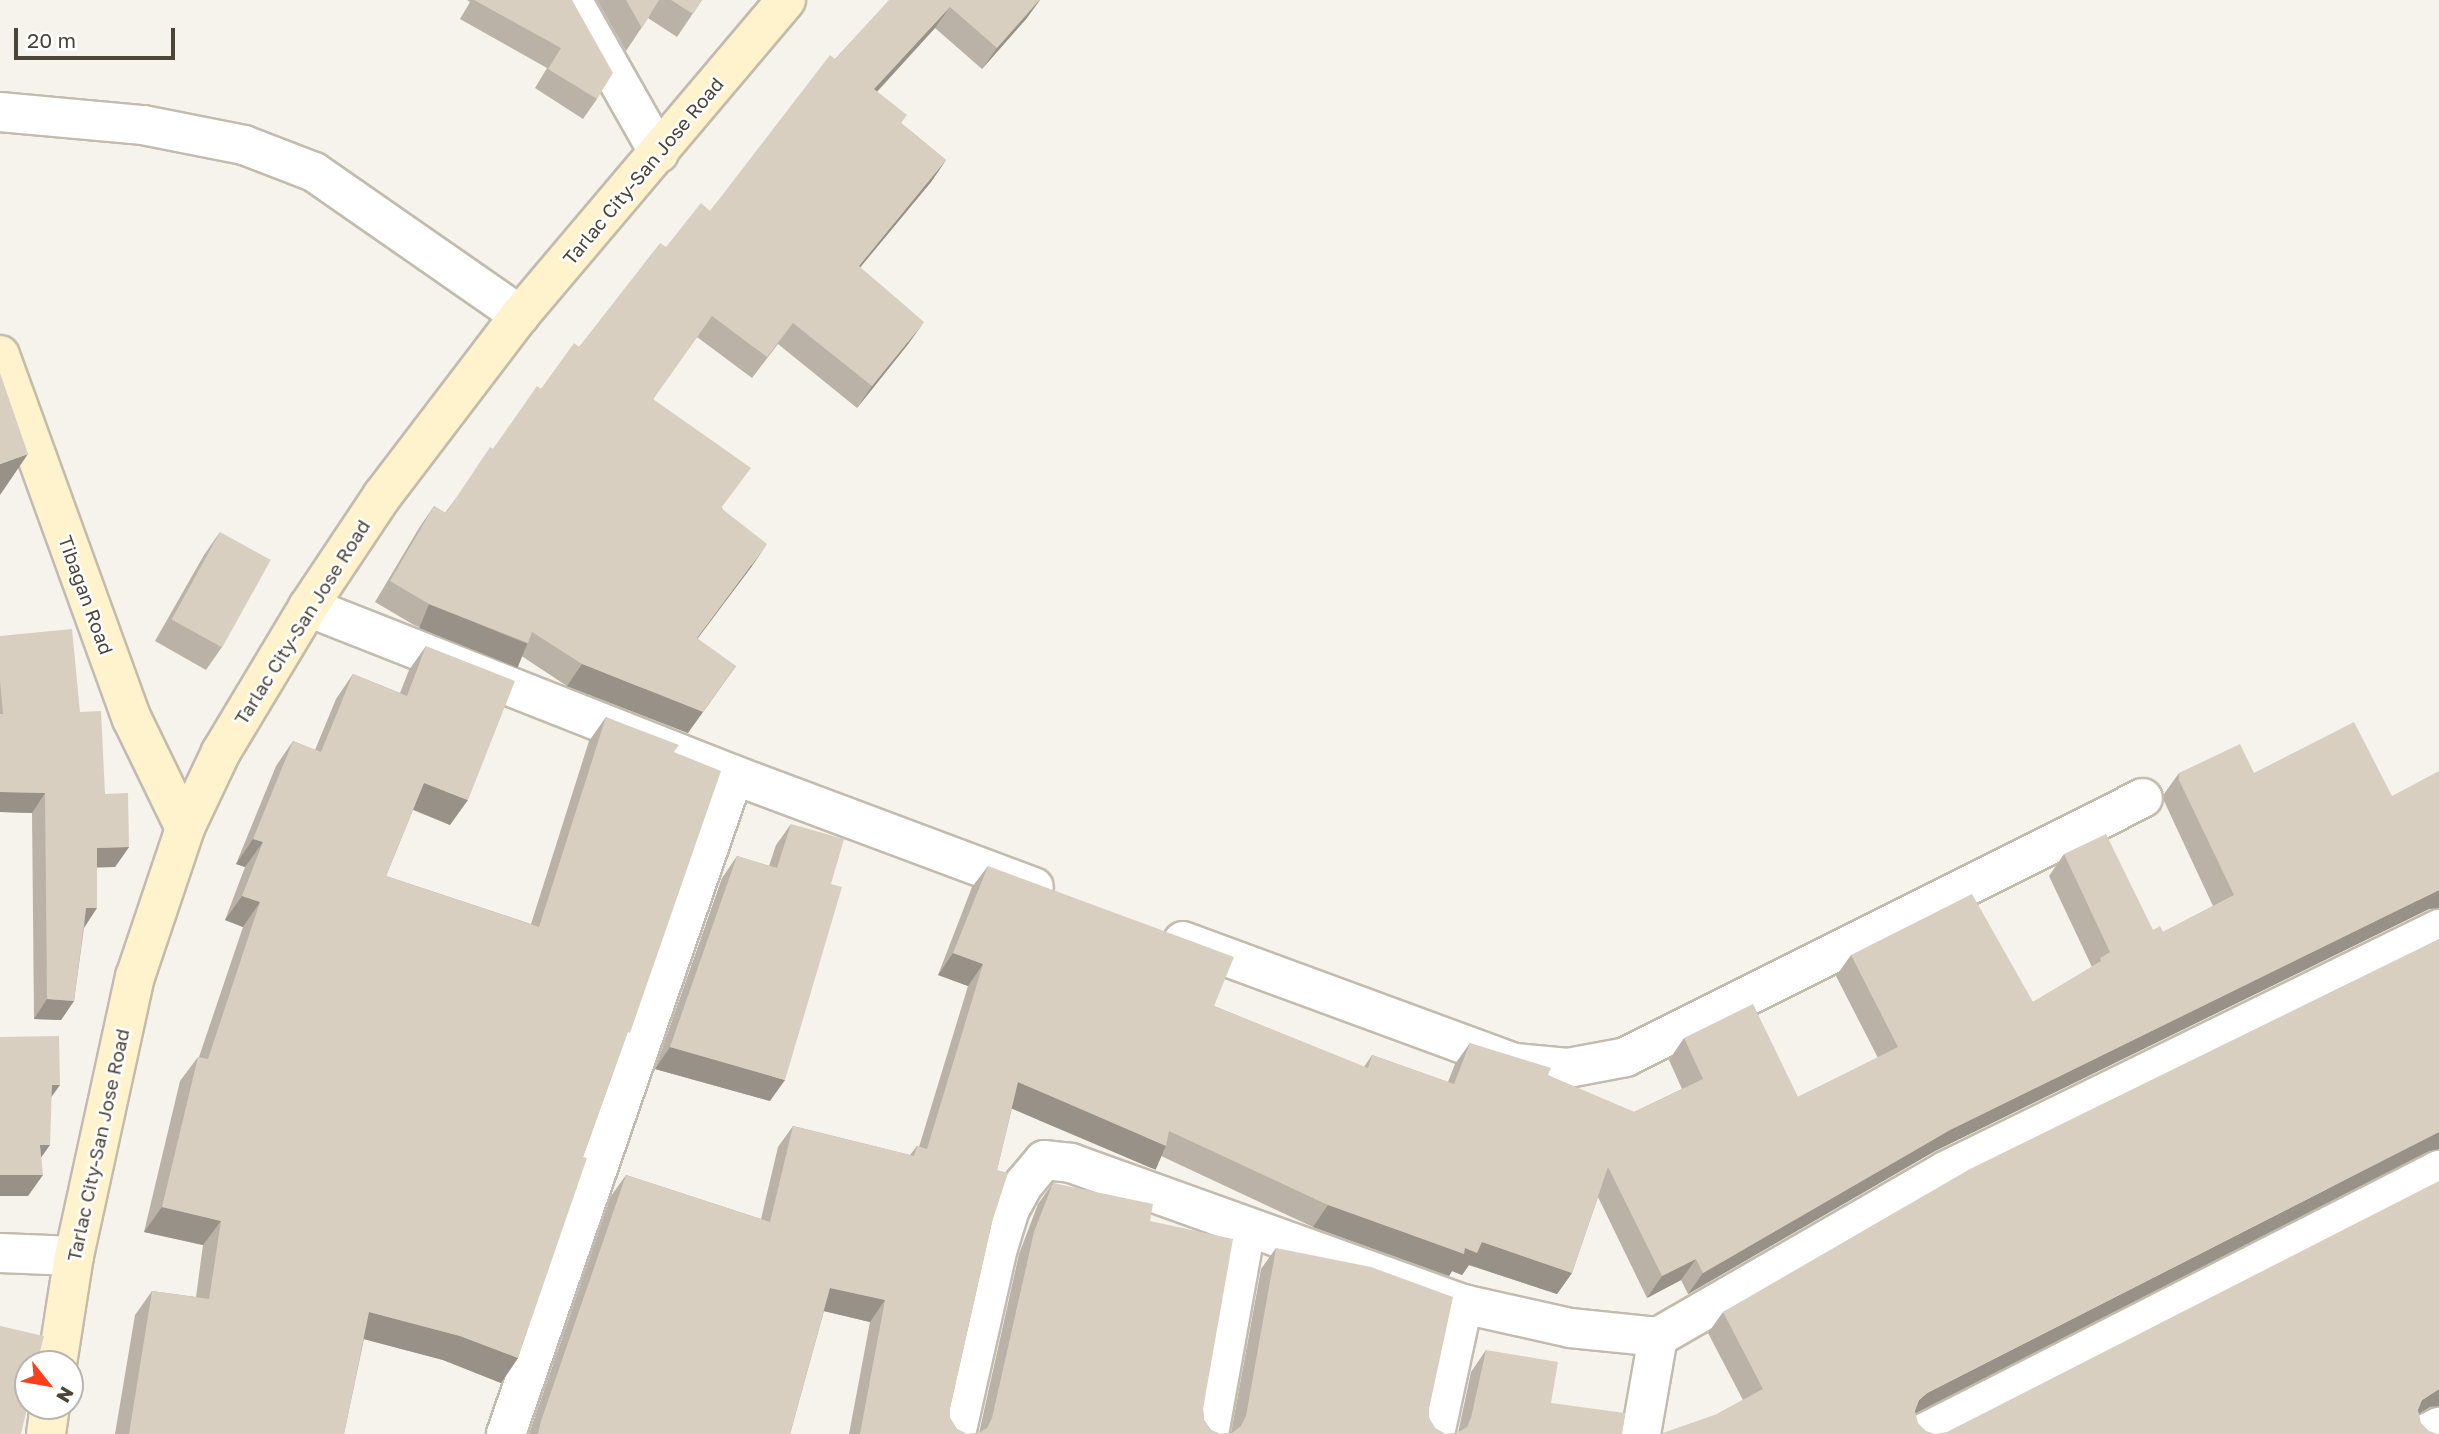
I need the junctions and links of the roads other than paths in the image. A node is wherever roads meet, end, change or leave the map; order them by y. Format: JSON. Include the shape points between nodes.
{"nodes":[{"id":1,"x":572,"y":0,"type":"edge"},
{"id":2,"x":786,"y":0,"type":"edge"},
{"id":3,"x":0,"y":112,"type":"edge"},
{"id":4,"x":659,"y":153,"type":"junction"},
{"id":5,"x":520,"y":314,"type":"junction"},
{"id":6,"x":0,"y":355,"type":"edge"},
{"id":7,"x":308,"y":607,"type":"junction"},
{"id":8,"x":734,"y":775,"type":"junction"},
{"id":9,"x":2143,"y":799,"type":"dead end"},
{"id":10,"x":185,"y":828,"type":"junction"},
{"id":11,"x":1062,"y":897,"type":"edge"},
{"id":12,"x":2439,"y":929,"type":"edge"},
{"id":13,"x":1152,"y":930,"type":"edge"},
{"id":14,"x":2439,"y":1170,"type":"edge"},
{"id":15,"x":1247,"y":1228,"type":"junction"},
{"id":16,"x":0,"y":1253,"type":"edge"},
{"id":17,"x":74,"y":1256,"type":"junction"},
{"id":18,"x":1463,"y":1304,"type":"junction"},
{"id":19,"x":1658,"y":1337,"type":"junction"},
{"id":20,"x":59,"y":1350,"type":"edge"},
{"id":21,"x":2439,"y":1427,"type":"edge"},
{"id":22,"x":506,"y":1434,"type":"edge"},
{"id":23,"x":956,"y":1434,"type":"edge"},
{"id":24,"x":1209,"y":1434,"type":"edge"},
{"id":25,"x":1435,"y":1434,"type":"edge"},
{"id":26,"x":1641,"y":1434,"type":"edge"},
{"id":27,"x":1922,"y":1434,"type":"edge"},
{"id":28,"x":2425,"y":1434,"type":"edge"}],
"edges":[{"from":1,"to":4,"type":"street"},
{"from":2,"to":4,"type":"main road","name":"Tarlac City-San Jose Road"},
{"from":3,"to":5,"type":"street","via":[[143,125],[244,145],[314,172]]},
{"from":4,"to":5,"type":"main road","name":"Tarlac City-San Jose Road"},
{"from":5,"to":7,"type":"main road","name":"Tarlac City-San Jose Road","via":[[382,496]]},
{"from":6,"to":10,"type":"main road","name":"Tibagan Road","via":[[132,719]]},
{"from":7,"to":8,"type":"street"},
{"from":7,"to":10,"type":"main road","name":"Tarlac City-San Jose Road","via":[[221,752]]},
{"from":8,"to":11,"type":"street"},
{"from":8,"to":22,"type":"street"},
{"from":9,"to":13,"type":"street","via":[[1626,1057],[1568,1068],[1515,1063]]},
{"from":10,"to":17,"type":"main road","name":"Tarlac City-San Jose Road","via":[[135,976]]},
{"from":12,"to":19,"type":"street","via":[[1945,1171]]},
{"from":14,"to":27,"type":"street"},
{"from":15,"to":18,"type":"street"},
{"from":15,"to":23,"type":"street","via":[[1071,1164],[1044,1160],[1010,1209]]},
{"from":15,"to":24,"type":"street"},
{"from":16,"to":17,"type":"street"},
{"from":17,"to":20,"type":"main road","name":"Tarlac City-San Jose Road"},
{"from":18,"to":19,"type":"street","via":[[1570,1328]]},
{"from":18,"to":25,"type":"street"},
{"from":19,"to":26,"type":"street"},
{"from":21,"to":28,"type":"street"}]}
